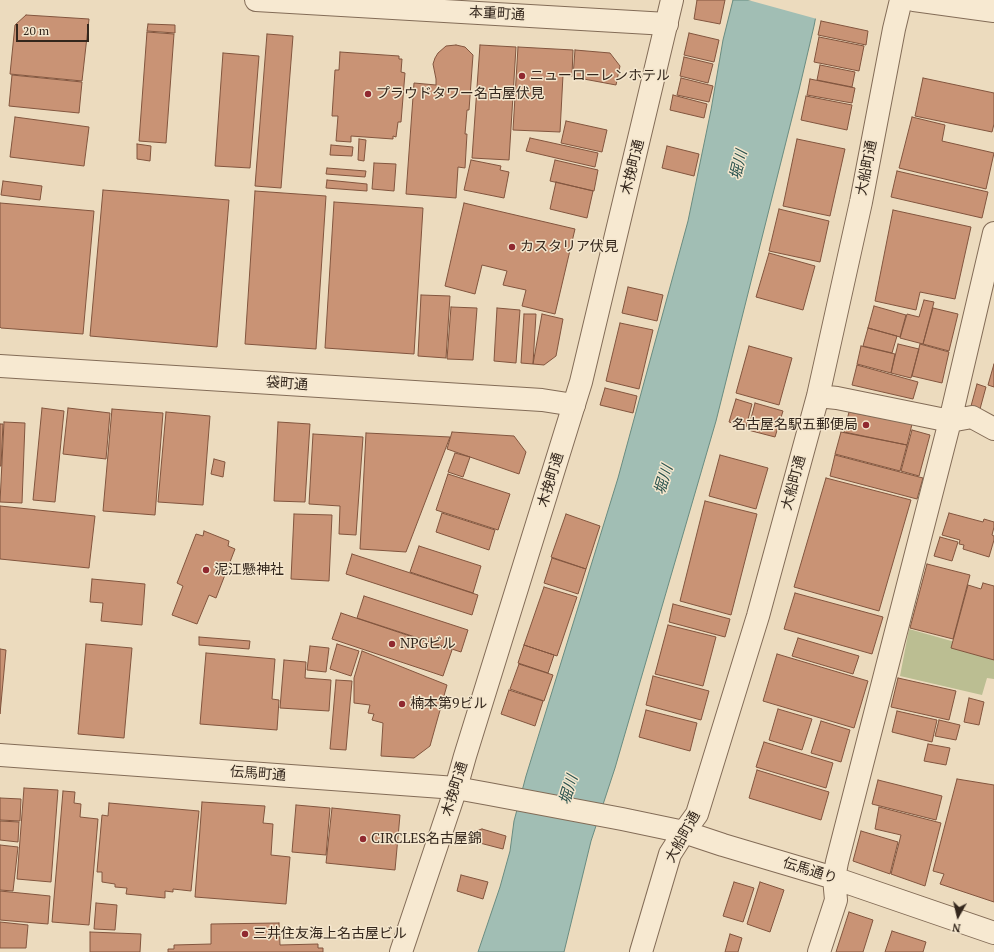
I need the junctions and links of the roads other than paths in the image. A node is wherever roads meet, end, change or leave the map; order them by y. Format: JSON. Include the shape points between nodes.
{"nodes":[{"id":1,"x":256,"y":0,"type":"edge"},
{"id":2,"x":672,"y":0,"type":"edge"},
{"id":3,"x":901,"y":0,"type":"edge"},
{"id":4,"x":914,"y":0,"type":"edge"},
{"id":5,"x":994,"y":10,"type":"edge"},
{"id":6,"x":667,"y":24,"type":"junction"},
{"id":7,"x":994,"y":233,"type":"edge"},
{"id":8,"x":0,"y":366,"type":"edge"},
{"id":9,"x":818,"y":396,"type":"junction"},
{"id":10,"x":574,"y":405,"type":"junction"},
{"id":11,"x":950,"y":421,"type":"junction"},
{"id":12,"x":994,"y":429,"type":"edge"},
{"id":13,"x":0,"y":755,"type":"edge"},
{"id":14,"x":456,"y":788,"type":"junction"},
{"id":15,"x":622,"y":819,"type":"joint"},
{"id":16,"x":684,"y":832,"type":"junction"},
{"id":17,"x":834,"y":878,"type":"junction"},
{"id":18,"x":994,"y":933,"type":"edge"},
{"id":19,"x":400,"y":952,"type":"edge"},
{"id":20,"x":641,"y":952,"type":"edge"},
{"id":21,"x":819,"y":952,"type":"edge"}],
"edges":[{"from":1,"to":6,"type":"street","name":"本重町通"},
{"from":2,"to":6,"type":"street","name":"木挽町通"},
{"from":3,"to":9,"type":"street","name":"大船町通","via":[[861,202]]},
{"from":4,"to":5,"type":"street"},
{"from":6,"to":10,"type":"street","name":"木挽町通"},
{"from":7,"to":11,"type":"street"},
{"from":8,"to":10,"type":"street","name":"袋町通","via":[[542,400]]},
{"from":9,"to":11,"type":"street"},
{"from":9,"to":16,"type":"street","name":"大船町通","via":[[749,646],[697,814]]},
{"from":10,"to":14,"type":"street","name":"木挽町通"},
{"from":11,"to":12,"type":"street","via":[[972,417]]},
{"from":11,"to":17,"type":"street"},
{"from":13,"to":14,"type":"street","name":"伝馬町通"},
{"from":14,"to":15,"type":"street","name":"伝馬町通"},
{"from":14,"to":19,"type":"street","name":"木挽町通"},
{"from":15,"to":16,"type":"street","name":"伝馬通り"},
{"from":16,"to":17,"type":"street","name":"伝馬通り"},
{"from":16,"to":20,"type":"street","name":"大船町通","via":[[670,854]]},
{"from":17,"to":18,"type":"street","name":"伝馬通り"},
{"from":17,"to":21,"type":"street","via":[[836,900]]}]}
